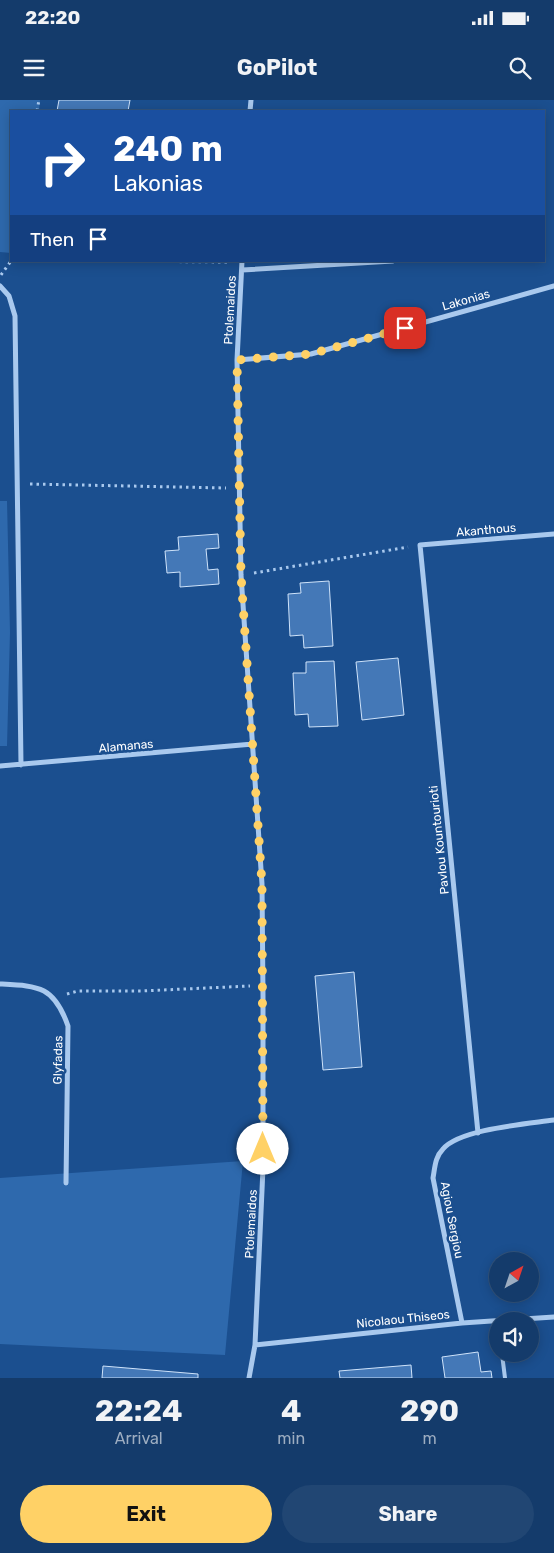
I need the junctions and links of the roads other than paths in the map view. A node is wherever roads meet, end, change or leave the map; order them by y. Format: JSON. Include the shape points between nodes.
{"nodes":[{"id":1,"x":242,"y":262,"type":"edge"},
{"id":2,"x":376,"y":262,"type":"edge"},
{"id":3,"x":242,"y":270,"type":"junction"},
{"id":4,"x":0,"y":286,"type":"edge"},
{"id":5,"x":554,"y":286,"type":"edge"},
{"id":6,"x":237,"y":360,"type":"junction"},
{"id":7,"x":554,"y":534,"type":"edge"},
{"id":8,"x":420,"y":545,"type":"joint"},
{"id":9,"x":253,"y":744,"type":"junction"},
{"id":10,"x":21,"y":765,"type":"junction"},
{"id":11,"x":0,"y":766,"type":"edge"},
{"id":12,"x":0,"y":984,"type":"edge"},
{"id":13,"x":554,"y":1120,"type":"edge"},
{"id":14,"x":478,"y":1133,"type":"junction"},
{"id":15,"x":66,"y":1183,"type":"dead end"},
{"id":16,"x":554,"y":1317,"type":"edge"},
{"id":17,"x":539,"y":1318,"type":"edge"},
{"id":18,"x":489,"y":1322,"type":"edge"},
{"id":19,"x":462,"y":1323,"type":"junction"},
{"id":20,"x":255,"y":1345,"type":"junction"},
{"id":21,"x":503,"y":1362,"type":"edge"},
{"id":22,"x":249,"y":1378,"type":"edge"},
{"id":23,"x":505,"y":1378,"type":"edge"}],
"edges":[{"from":1,"to":3,"type":"street","name":"Ptolemaidos"},
{"from":2,"to":3,"type":"street"},
{"from":3,"to":6,"type":"street","name":"Ptolemaidos"},
{"from":4,"to":10,"type":"street","via":[[9,296],[15,316]]},
{"from":5,"to":6,"type":"street","name":"Lakonias","via":[[311,354]]},
{"from":6,"to":9,"type":"street","name":"Ptolemaidos","via":[[241,575]]},
{"from":7,"to":8,"type":"street","name":"Akanthous"},
{"from":8,"to":14,"type":"street","name":"Pavlou Kountourioti"},
{"from":9,"to":10,"type":"street","name":"Alamanas"},
{"from":9,"to":20,"type":"street","name":"Ptolemaidos","via":[[262,884],[263,986],[263,1168]]},
{"from":10,"to":11,"type":"street","name":"Alamanas"},
{"from":12,"to":15,"type":"street","name":"Glyfadas","via":[[31,985],[45,991],[55,998],[68,1026]]},
{"from":13,"to":14,"type":"street","name":"Agiou Sergiou"},
{"from":14,"to":19,"type":"street","name":"Agiou Sergiou","via":[[457,1138],[444,1147],[436,1160],[433,1178]]},
{"from":16,"to":17,"type":"street","name":"Nicolaou Thiseos"},
{"from":18,"to":19,"type":"street","name":"Nicolaou Thiseos"},
{"from":19,"to":20,"type":"street","name":"Nicolaou Thiseos"},
{"from":20,"to":22,"type":"street","name":"Ptolemaidos"},
{"from":21,"to":23,"type":"lane"}]}
